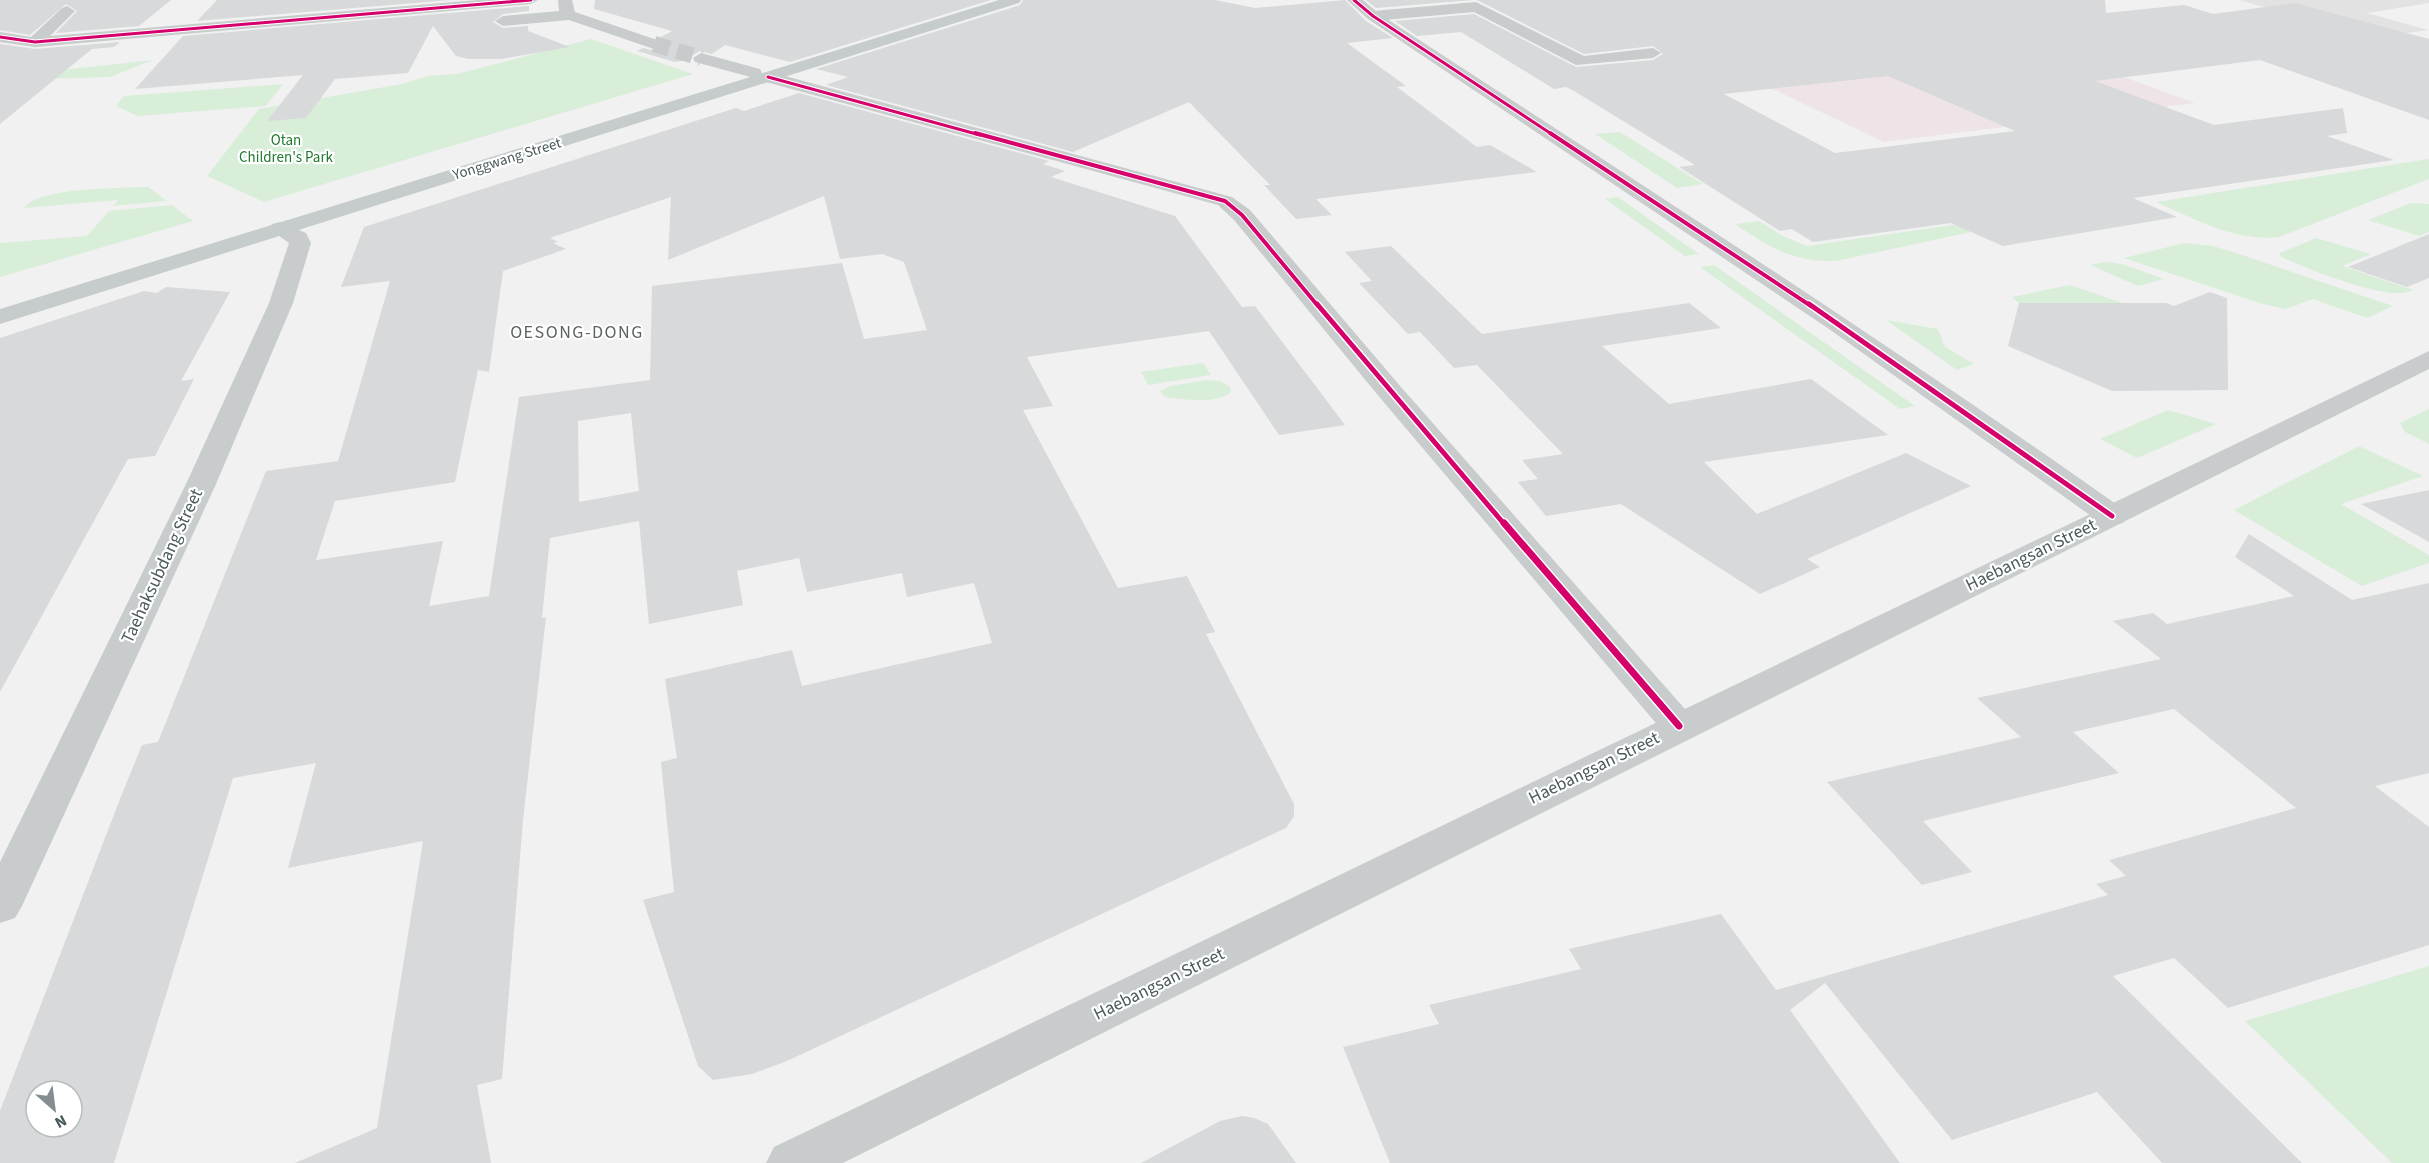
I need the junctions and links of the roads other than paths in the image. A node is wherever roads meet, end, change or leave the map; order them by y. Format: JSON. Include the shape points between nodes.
{"nodes":[{"id":1,"x":531,"y":0,"type":"edge"},
{"id":2,"x":988,"y":0,"type":"edge"},
{"id":3,"x":1014,"y":0,"type":"edge"},
{"id":4,"x":1354,"y":0,"type":"edge"},
{"id":5,"x":567,"y":7,"type":"edge"},
{"id":6,"x":67,"y":11,"type":"dead end"},
{"id":7,"x":1373,"y":16,"type":"junction"},
{"id":8,"x":489,"y":22,"type":"dead end"},
{"id":9,"x":0,"y":37,"type":"edge"},
{"id":10,"x":35,"y":42,"type":"junction"},
{"id":11,"x":654,"y":44,"type":"tunnel mouth"},
{"id":12,"x":1653,"y":53,"type":"dead end"},
{"id":13,"x":701,"y":58,"type":"tunnel mouth"},
{"id":14,"x":761,"y":75,"type":"junction"},
{"id":15,"x":280,"y":230,"type":"junction"},
{"id":16,"x":0,"y":304,"type":"edge"},
{"id":17,"x":0,"y":317,"type":"edge"},
{"id":18,"x":2429,"y":359,"type":"edge"},
{"id":19,"x":2112,"y":516,"type":"junction"},
{"id":20,"x":1679,"y":726,"type":"junction"},
{"id":21,"x":0,"y":906,"type":"edge"},
{"id":22,"x":792,"y":1163,"type":"edge"}],
"edges":[{"from":1,"to":10,"type":"street"},
{"from":2,"to":14,"type":"main road","name":"Yonggwang Street"},
{"from":3,"to":14,"type":"main road","name":"Yonggwang Street"},
{"from":4,"to":7,"type":"street"},
{"from":5,"to":8,"type":"street"},
{"from":5,"to":11,"type":"street"},
{"from":6,"to":10,"type":"street"},
{"from":7,"to":12,"type":"street","via":[[1476,7],[1582,61]]},
{"from":7,"to":19,"type":"street","via":[[1827,315],[2004,436]]},
{"from":9,"to":10,"type":"street"},
{"from":13,"to":14,"type":"street"},
{"from":14,"to":15,"type":"main road","name":"Yonggwang Street"},
{"from":14,"to":16,"type":"main road","name":"Yonggwang Street"},
{"from":14,"to":20,"type":"street","via":[[1225,201],[1242,215]]},
{"from":15,"to":17,"type":"main road","name":"Yonggwang Street"},
{"from":15,"to":21,"type":"main road","name":"Taehaksubdang Street","via":[[298,238],[300,243],[281,303],[196,495]]},
{"from":18,"to":19,"type":"main road","name":"Haebangsan Street"},
{"from":19,"to":20,"type":"main road","name":"Haebangsan Street"},
{"from":20,"to":22,"type":"main road","name":"Haebangsan Street"}]}
